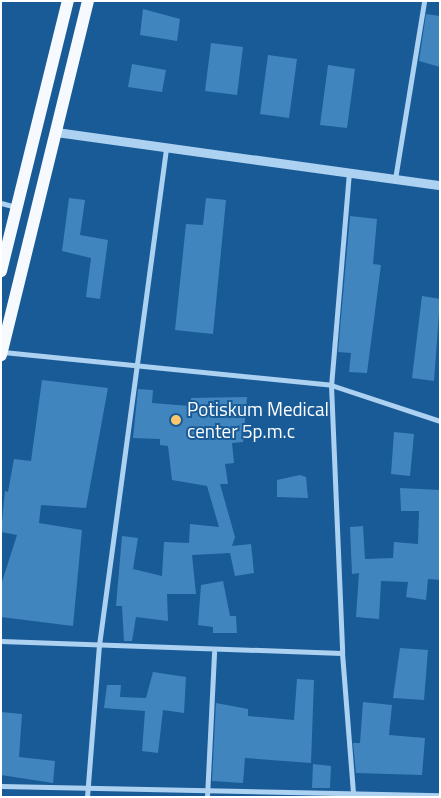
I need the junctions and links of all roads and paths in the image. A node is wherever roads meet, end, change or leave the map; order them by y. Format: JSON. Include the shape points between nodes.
{"nodes":[{"id":1,"x":68,"y":1,"type":"edge"},
{"id":2,"x":88,"y":1,"type":"edge"},
{"id":3,"x":424,"y":1,"type":"edge"},
{"id":4,"x":56,"y":132,"type":"junction"},
{"id":5,"x":166,"y":149,"type":"junction"},
{"id":6,"x":349,"y":172,"type":"junction"},
{"id":7,"x":395,"y":179,"type":"junction"},
{"id":8,"x":440,"y":186,"type":"edge"},
{"id":9,"x":1,"y":203,"type":"edge"},
{"id":10,"x":16,"y":207,"type":"junction"},
{"id":11,"x":1,"y":271,"type":"edge"},
{"id":12,"x":2,"y":353,"type":"edge"},
{"id":13,"x":140,"y":362,"type":"junction"},
{"id":14,"x":331,"y":385,"type":"junction"},
{"id":15,"x":440,"y":421,"type":"edge"},
{"id":16,"x":1,"y":642,"type":"edge"},
{"id":17,"x":99,"y":645,"type":"junction"},
{"id":18,"x":214,"y":652,"type":"junction"},
{"id":19,"x":342,"y":653,"type":"junction"},
{"id":20,"x":1,"y":786,"type":"edge"},
{"id":21,"x":87,"y":790,"type":"junction"},
{"id":22,"x":353,"y":794,"type":"junction"},
{"id":23,"x":207,"y":795,"type":"edge"},
{"id":24,"x":440,"y":795,"type":"edge"},
{"id":25,"x":87,"y":797,"type":"edge"}],
"edges":[{"from":1,"to":10,"type":"main road"},
{"from":2,"to":4,"type":"main road"},
{"from":3,"to":7,"type":"street"},
{"from":4,"to":5,"type":"street"},
{"from":4,"to":12,"type":"main road"},
{"from":5,"to":6,"type":"street"},
{"from":5,"to":13,"type":"street"},
{"from":6,"to":7,"type":"street"},
{"from":6,"to":14,"type":"street"},
{"from":7,"to":8,"type":"street"},
{"from":9,"to":10,"type":"street"},
{"from":10,"to":11,"type":"main road"},
{"from":12,"to":13,"type":"street"},
{"from":13,"to":14,"type":"street"},
{"from":13,"to":17,"type":"street"},
{"from":14,"to":15,"type":"street"},
{"from":14,"to":19,"type":"street"},
{"from":16,"to":17,"type":"street"},
{"from":17,"to":18,"type":"street"},
{"from":17,"to":21,"type":"street"},
{"from":18,"to":19,"type":"street"},
{"from":18,"to":23,"type":"street"},
{"from":19,"to":22,"type":"street"},
{"from":20,"to":21,"type":"street"},
{"from":21,"to":23,"type":"street"},
{"from":21,"to":25,"type":"street"},
{"from":22,"to":23,"type":"street"},
{"from":22,"to":24,"type":"street"}]}
